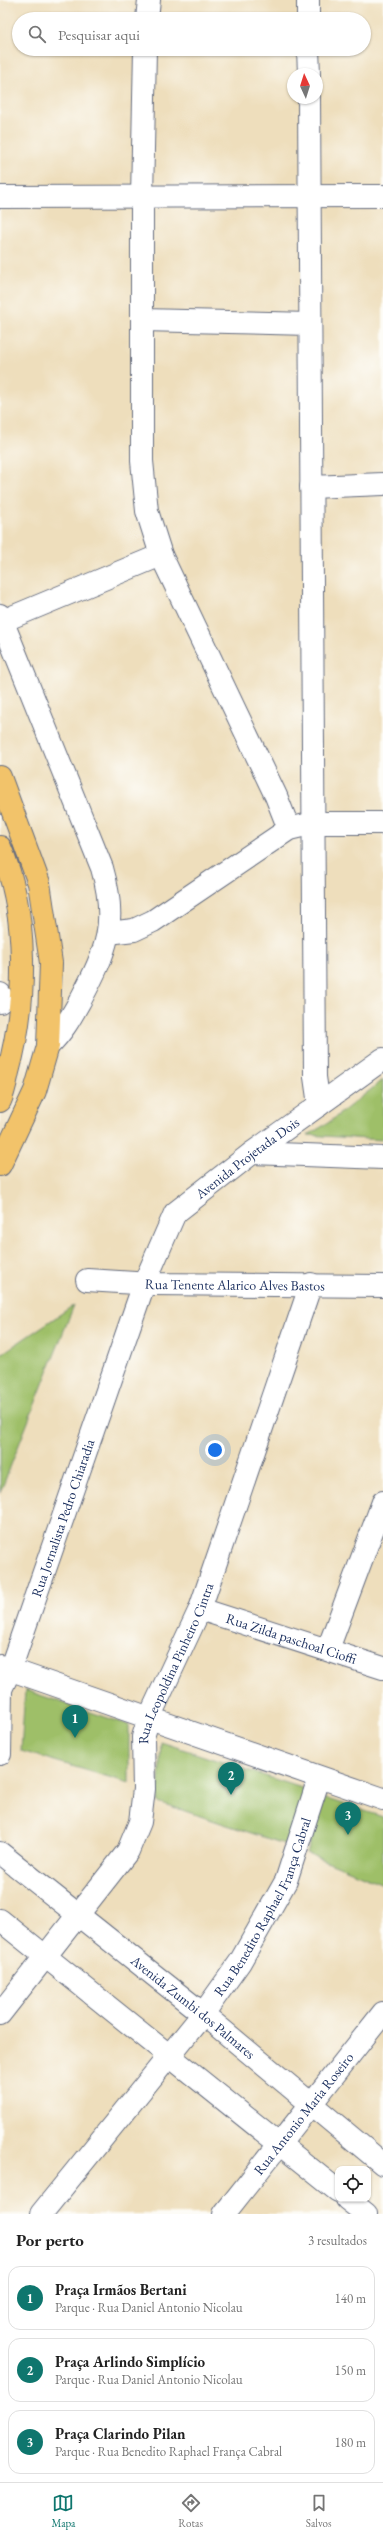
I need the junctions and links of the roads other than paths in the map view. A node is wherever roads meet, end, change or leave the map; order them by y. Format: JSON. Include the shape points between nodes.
{"nodes":[{"id":1,"x":149,"y":0,"type":"edge"},
{"id":2,"x":308,"y":0,"type":"edge"},
{"id":3,"x":148,"y":12,"type":"edge"},
{"id":4,"x":308,"y":12,"type":"edge"},
{"id":5,"x":145,"y":56,"type":"edge"},
{"id":6,"x":308,"y":56,"type":"edge"},
{"id":7,"x":308,"y":68,"type":"edge"},
{"id":8,"x":309,"y":104,"type":"edge"},
{"id":9,"x":383,"y":196,"type":"edge"},
{"id":10,"x":0,"y":197,"type":"edge"},
{"id":11,"x":142,"y":198,"type":"junction"},
{"id":12,"x":309,"y":198,"type":"junction"},
{"id":13,"x":142,"y":320,"type":"junction"},
{"id":14,"x":310,"y":324,"type":"junction"},
{"id":15,"x":383,"y":484,"type":"edge"},
{"id":16,"x":311,"y":487,"type":"junction"},
{"id":17,"x":161,"y":555,"type":"junction"},
{"id":18,"x":1,"y":620,"type":"edge"},
{"id":19,"x":0,"y":777,"type":"edge"},
{"id":20,"x":314,"y":823,"type":"junction"},
{"id":21,"x":383,"y":823,"type":"edge"},
{"id":22,"x":289,"y":829,"type":"junction"},
{"id":23,"x":0,"y":847,"type":"edge"},
{"id":24,"x":108,"y":933,"type":"junction"},
{"id":25,"x":0,"y":994,"type":"edge"},
{"id":26,"x":0,"y":1002,"type":"edge"},
{"id":27,"x":48,"y":1046,"type":"junction"},
{"id":28,"x":383,"y":1059,"type":"edge"},
{"id":29,"x":0,"y":1101,"type":"edge"},
{"id":30,"x":319,"y":1105,"type":"junction"},
{"id":31,"x":252,"y":1153,"type":"junction"},
{"id":32,"x":383,"y":1158,"type":"edge"},
{"id":33,"x":0,"y":1164,"type":"edge"},
{"id":34,"x":87,"y":1280,"type":"dead end"},
{"id":35,"x":144,"y":1284,"type":"junction"},
{"id":36,"x":311,"y":1284,"type":"junction"},
{"id":37,"x":383,"y":1286,"type":"edge"},
{"id":38,"x":383,"y":1502,"type":"edge"},
{"id":39,"x":200,"y":1608,"type":"junction"},
{"id":40,"x":328,"y":1649,"type":"junction"},
{"id":41,"x":5,"y":1668,"type":"edge"},
{"id":42,"x":383,"y":1668,"type":"edge"},
{"id":43,"x":149,"y":1718,"type":"junction"},
{"id":44,"x":0,"y":1754,"type":"edge"},
{"id":45,"x":319,"y":1778,"type":"junction"},
{"id":46,"x":383,"y":1799,"type":"edge"},
{"id":47,"x":0,"y":1853,"type":"edge"},
{"id":48,"x":78,"y":1916,"type":"junction"},
{"id":49,"x":0,"y":1920,"type":"edge"},
{"id":50,"x":45,"y":1956,"type":"junction"},
{"id":51,"x":383,"y":2013,"type":"edge"},
{"id":52,"x":0,"y":2014,"type":"edge"},
{"id":53,"x":203,"y":2014,"type":"junction"},
{"id":54,"x":169,"y":2057,"type":"junction"},
{"id":55,"x":311,"y":2105,"type":"junction"},
{"id":56,"x":280,"y":2144,"type":"junction"},
{"id":57,"x":383,"y":2164,"type":"edge"},
{"id":58,"x":335,"y":2189,"type":"edge"},
{"id":59,"x":352,"y":2202,"type":"edge"},
{"id":60,"x":41,"y":2214,"type":"edge"},
{"id":61,"x":224,"y":2214,"type":"edge"},
{"id":62,"x":366,"y":2214,"type":"edge"}],
"edges":[{"from":1,"to":3,"type":"street"},
{"from":2,"to":4,"type":"street"},
{"from":5,"to":11,"type":"street"},
{"from":6,"to":7,"type":"street"},
{"from":8,"to":12,"type":"street"},
{"from":9,"to":12,"type":"street"},
{"from":10,"to":11,"type":"street"},
{"from":11,"to":12,"type":"street"},
{"from":11,"to":13,"type":"street"},
{"from":12,"to":14,"type":"street"},
{"from":13,"to":14,"type":"street"},
{"from":13,"to":17,"type":"street","via":[[142,478],[147,510]]},
{"from":14,"to":16,"type":"street"},
{"from":15,"to":16,"type":"street"},
{"from":16,"to":20,"type":"street"},
{"from":17,"to":18,"type":"street"},
{"from":17,"to":22,"type":"street","via":[[276,796]]},
{"from":18,"to":24,"type":"street","via":[[102,868],[110,901]]},
{"from":19,"to":27,"type":"main road","via":[[40,883],[51,963]]},
{"from":20,"to":21,"type":"street"},
{"from":20,"to":22,"type":"street"},
{"from":20,"to":30,"type":"street","via":[[315,1077]]},
{"from":22,"to":24,"type":"street","via":[[153,921],[134,930]]},
{"from":23,"to":29,"type":"main road","via":[[15,894],[22,978],[18,1037]]},
{"from":24,"to":27,"type":"street","via":[[100,963],[61,1034]]},
{"from":25,"to":26,"type":"street"},
{"from":27,"to":33,"type":"main road","via":[[35,1091]]},
{"from":28,"to":30,"type":"street","name":"Avenida Projetada Dois"},
{"from":30,"to":31,"type":"street","name":"Avenida Projetada Dois"},
{"from":31,"to":32,"type":"street"},
{"from":31,"to":35,"type":"street","name":"Avenida Projetada Dois","via":[[175,1213]]},
{"from":34,"to":35,"type":"street","name":"Rua Tenente Alarico Alves Bastos"},
{"from":35,"to":36,"type":"street","name":"Rua Tenente Alarico Alves Bastos"},
{"from":35,"to":41,"type":"street","name":"Rua Jornalista Pedro Chiaradia"},
{"from":36,"to":37,"type":"street","name":"Rua Tenente Alarico Alves Bastos"},
{"from":36,"to":39,"type":"street","name":"Rua Leopoldina Pinheiro Cintra"},
{"from":38,"to":40,"type":"street"},
{"from":39,"to":40,"type":"street","name":"Rua Zilda paschoal Cioffi"},
{"from":39,"to":43,"type":"street","name":"Rua Leopoldina Pinheiro Cintra"},
{"from":40,"to":42,"type":"street","name":"Rua Zilda paschoal Cioffi"},
{"from":41,"to":43,"type":"street"},
{"from":41,"to":44,"type":"street","name":"Rua Jornalista Pedro Chiaradia","via":[[1,1689]]},
{"from":43,"to":45,"type":"street"},
{"from":43,"to":48,"type":"street","name":"Rua Leopoldina Pinheiro Cintra","via":[[143,1737],[144,1789],[140,1822],[128,1851]]},
{"from":45,"to":46,"type":"street"},
{"from":45,"to":53,"type":"street","name":"Rua Benedito Raphael França Cabral","via":[[286,1881],[240,1962]]},
{"from":47,"to":48,"type":"street","name":"Avenida Zumbi dos Palmares"},
{"from":48,"to":50,"type":"street","name":"Rua Leopoldina Pinheiro Cintra"},
{"from":48,"to":53,"type":"street","name":"Avenida Zumbi dos Palmares"},
{"from":49,"to":50,"type":"street"},
{"from":50,"to":52,"type":"street","name":"Rua Leopoldina Pinheiro Cintra"},
{"from":50,"to":54,"type":"street"},
{"from":51,"to":55,"type":"street","name":"Rua Antonio Maria Roseiro"},
{"from":53,"to":54,"type":"street","name":"Rua Benedito Raphael França Cabral"},
{"from":53,"to":55,"type":"street","name":"Avenida Zumbi dos Palmares"},
{"from":54,"to":56,"type":"street"},
{"from":54,"to":60,"type":"street","name":"Rua Benedito Raphael França Cabral"},
{"from":55,"to":56,"type":"street","name":"Rua Antonio Maria Roseiro"},
{"from":55,"to":57,"type":"street","name":"Avenida Zumbi dos Palmares"},
{"from":56,"to":58,"type":"street"},
{"from":56,"to":61,"type":"street","name":"Rua Antonio Maria Roseiro"},
{"from":59,"to":62,"type":"street"}]}
